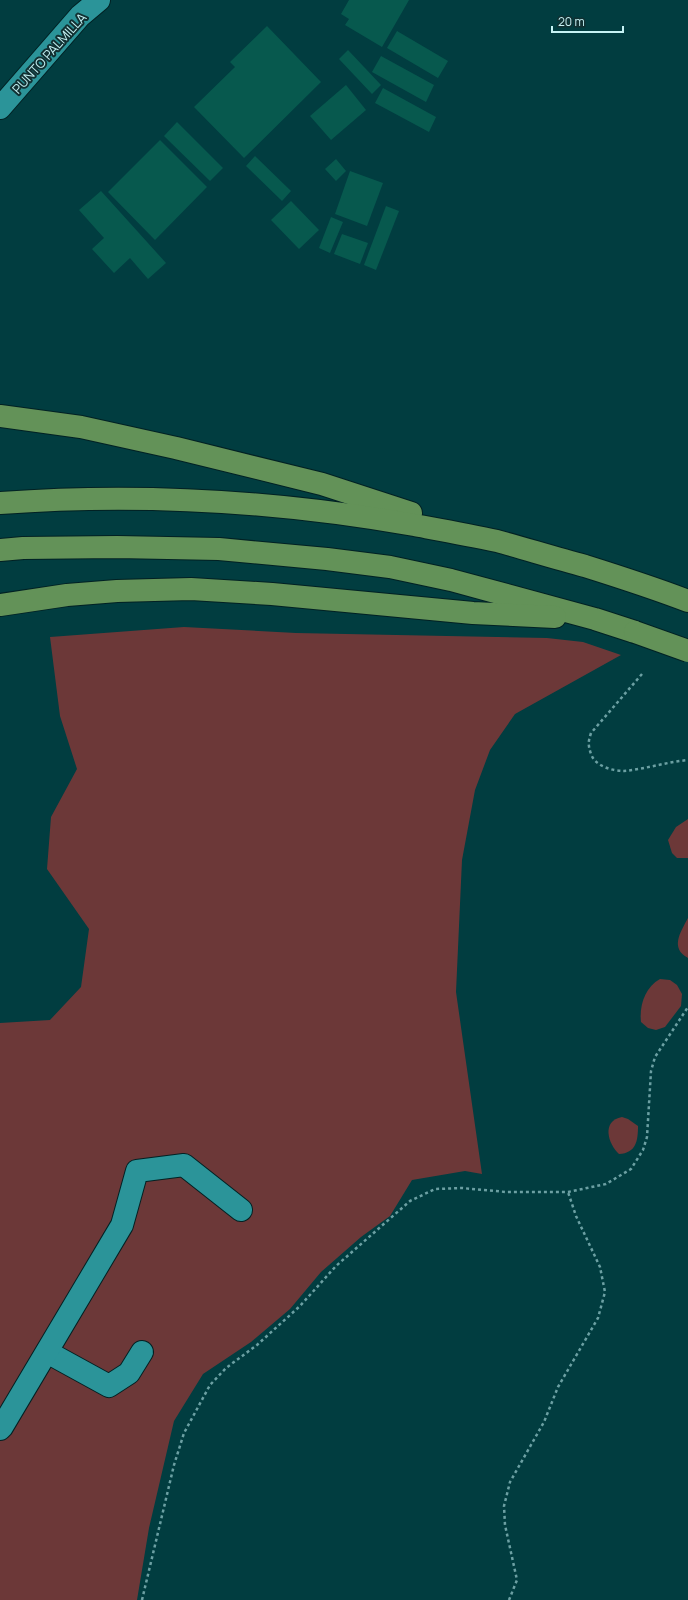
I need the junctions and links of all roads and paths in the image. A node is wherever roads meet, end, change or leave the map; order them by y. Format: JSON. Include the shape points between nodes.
{"nodes":[{"id":1,"x":99,"y":0,"type":"edge"},
{"id":2,"x":0,"y":108,"type":"edge"},
{"id":3,"x":0,"y":416,"type":"edge"},
{"id":4,"x":0,"y":503,"type":"edge"},
{"id":5,"x":496,"y":541,"type":"junction"},
{"id":6,"x":0,"y":550,"type":"edge"},
{"id":7,"x":688,"y":601,"type":"edge"},
{"id":8,"x":0,"y":605,"type":"edge"},
{"id":9,"x":595,"y":619,"type":"junction"},
{"id":10,"x":688,"y":651,"type":"edge"},
{"id":11,"x":642,"y":674,"type":"dead end"},
{"id":12,"x":688,"y":760,"type":"edge"},
{"id":13,"x":688,"y":1007,"type":"edge"},
{"id":14,"x":568,"y":1192,"type":"junction"},
{"id":15,"x":241,"y":1210,"type":"dead end"},
{"id":16,"x":47,"y":1352,"type":"junction"},
{"id":17,"x":142,"y":1352,"type":"dead end"},
{"id":18,"x":0,"y":1429,"type":"edge"},
{"id":19,"x":142,"y":1600,"type":"edge"},
{"id":20,"x":509,"y":1600,"type":"edge"}],
"edges":[{"from":1,"to":2,"type":"street","name":"PUNTO PALMILLA","via":[[80,16]]},
{"from":3,"to":5,"type":"highway","via":[[88,428],[322,484]]},
{"from":4,"to":5,"type":"highway","via":[[151,500],[311,509]]},
{"from":5,"to":7,"type":"highway","via":[[658,589]]},
{"from":6,"to":9,"type":"highway","via":[[109,547],[219,549],[327,559],[390,567],[451,580]]},
{"from":8,"to":9,"type":"highway","via":[[74,594],[191,589],[473,613]]},
{"from":9,"to":10,"type":"highway","bridge":true},
{"from":11,"to":12,"type":"path","via":[[591,733],[587,743],[591,756],[596,763],[623,771]]},
{"from":13,"to":14,"type":"path","via":[[655,1057],[651,1071],[647,1137],[643,1150],[631,1169],[606,1184]]},
{"from":14,"to":19,"type":"path","via":[[435,1189],[410,1201],[336,1266],[300,1306],[257,1345],[226,1368],[210,1385],[184,1433]]},
{"from":14,"to":20,"type":"path","via":[[576,1216],[600,1267],[605,1292],[598,1318],[558,1387],[544,1422],[510,1482],[504,1506],[505,1525],[516,1580]]},
{"from":15,"to":16,"type":"street","via":[[184,1165],[137,1171],[122,1225]]},
{"from":16,"to":17,"type":"street","via":[[109,1386],[130,1373]]},
{"from":16,"to":18,"type":"street"}]}
